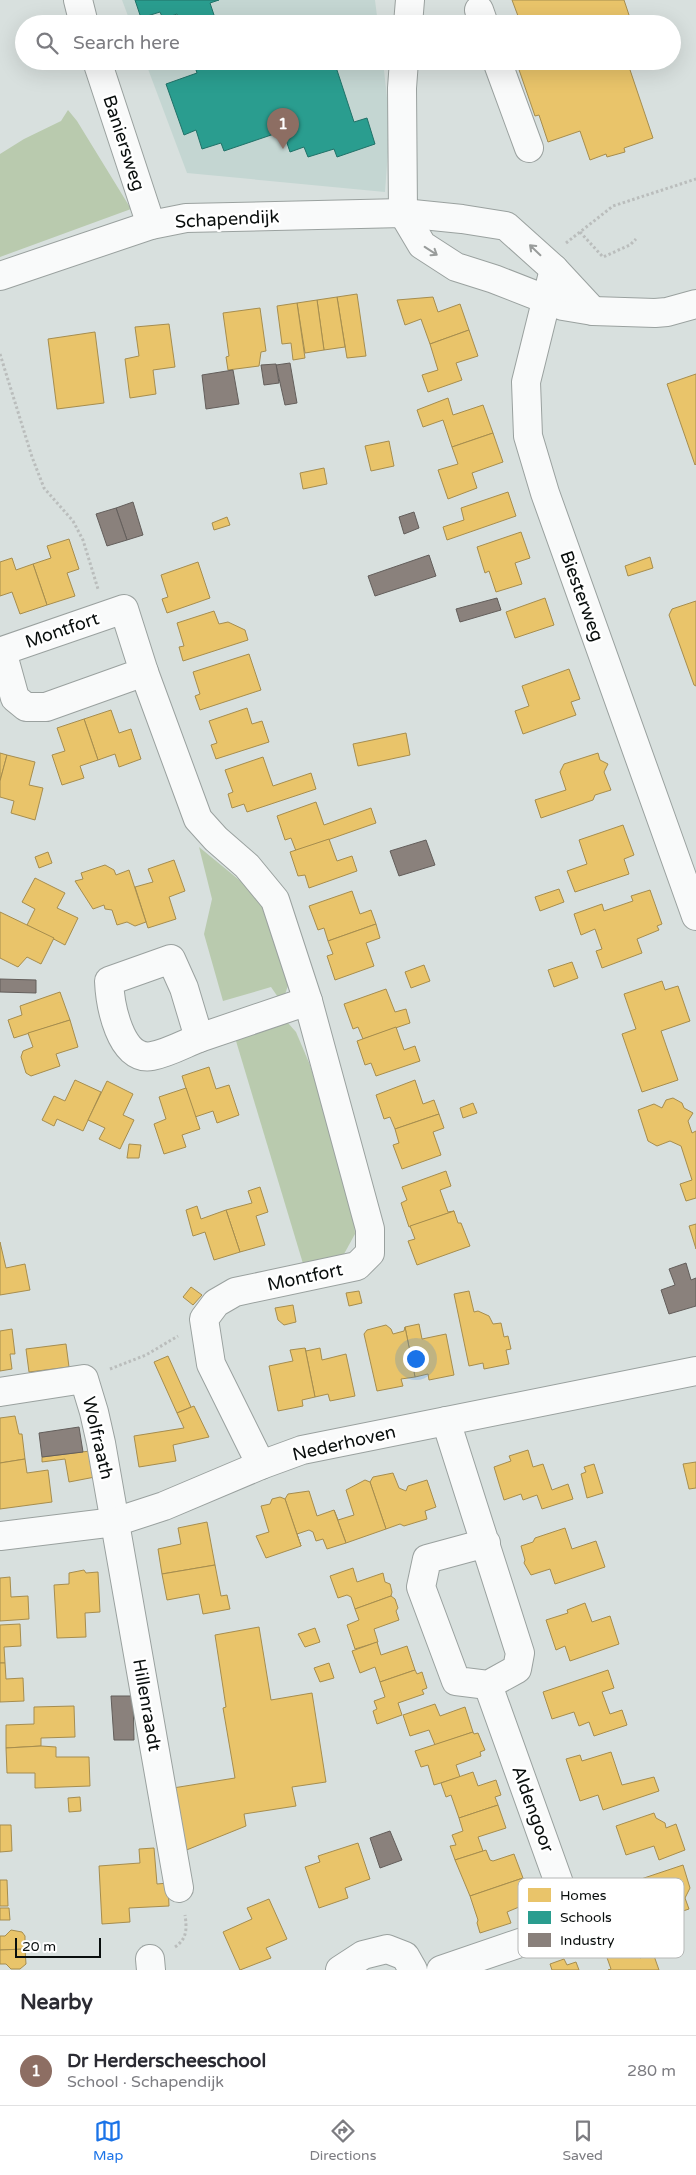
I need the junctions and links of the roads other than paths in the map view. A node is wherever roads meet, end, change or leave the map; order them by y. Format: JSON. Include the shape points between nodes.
{"nodes":[{"id":1,"x":78,"y":0,"type":"edge"},
{"id":2,"x":410,"y":0,"type":"edge"},
{"id":3,"x":82,"y":15,"type":"edge"},
{"id":4,"x":409,"y":15,"type":"edge"},
{"id":5,"x":100,"y":70,"type":"edge"},
{"id":6,"x":403,"y":70,"type":"edge"},
{"id":7,"x":501,"y":70,"type":"edge"},
{"id":8,"x":529,"y":148,"type":"dead end"},
{"id":9,"x":403,"y":213,"type":"junction"},
{"id":10,"x":151,"y":225,"type":"junction"},
{"id":11,"x":549,"y":264,"type":"junction"},
{"id":12,"x":0,"y":276,"type":"edge"},
{"id":13,"x":547,"y":300,"type":"junction"},
{"id":14,"x":696,"y":304,"type":"edge"},
{"id":15,"x":593,"y":311,"type":"junction"},
{"id":16,"x":144,"y":672,"type":"junction"},
{"id":17,"x":696,"y":916,"type":"edge"},
{"id":18,"x":308,"y":1001,"type":"junction"},
{"id":19,"x":199,"y":1038,"type":"dead end"},
{"id":20,"x":696,"y":1371,"type":"edge"},
{"id":21,"x":0,"y":1392,"type":"edge"},
{"id":22,"x":446,"y":1421,"type":"junction"},
{"id":23,"x":261,"y":1465,"type":"junction"},
{"id":24,"x":115,"y":1522,"type":"junction"},
{"id":25,"x":0,"y":1536,"type":"edge"},
{"id":26,"x":486,"y":1543,"type":"junction"},
{"id":27,"x":488,"y":1684,"type":"junction"},
{"id":28,"x":557,"y":1878,"type":"edge"},
{"id":29,"x":179,"y":1888,"type":"dead end"},
{"id":30,"x":518,"y":1944,"type":"edge"},
{"id":31,"x":340,"y":1970,"type":"edge"},
{"id":32,"x":413,"y":1970,"type":"edge"},
{"id":33,"x":441,"y":1970,"type":"edge"}],
"edges":[{"from":1,"to":3,"type":"street"},
{"from":2,"to":4,"type":"street"},
{"from":5,"to":10,"type":"street","name":"Baniersweg"},
{"from":6,"to":9,"type":"street"},
{"from":7,"to":8,"type":"street"},
{"from":9,"to":10,"type":"street","name":"Schapendijk","via":[[186,218]]},
{"from":11,"to":9,"type":"street","name":"Schapendijk","one_way":true,"via":[[506,226]]},
{"from":9,"to":13,"type":"street","one_way":true,"via":[[422,245],[456,268]]},
{"from":10,"to":12,"type":"street","name":"Schapendijk"},
{"from":11,"to":13,"type":"street","name":"Biesterweg"},
{"from":11,"to":15,"type":"street","name":"Schapendijk"},
{"from":13,"to":15,"type":"street"},
{"from":13,"to":17,"type":"street","name":"Biesterweg","via":[[526,382],[528,436],[545,493]]},
{"from":14,"to":15,"type":"street","via":[[667,312]]},
{"from":16,"to":16,"type":"street","name":"Montfort","via":[[46,707],[26,707],[15,698],[2,651],[124,609]]},
{"from":16,"to":18,"type":"street","name":"Montfort","via":[[198,819],[275,900]]},
{"from":18,"to":19,"type":"street"},
{"from":18,"to":23,"type":"street","name":"Montfort","via":[[370,1228],[370,1253],[357,1266],[235,1292],[216,1303],[204,1320],[210,1364]]},
{"from":20,"to":22,"type":"street","name":"Nederhoven"},
{"from":21,"to":24,"type":"street","name":"Wolfraath","via":[[84,1379],[94,1412]]},
{"from":22,"to":23,"type":"street","name":"Nederhoven","via":[[302,1450]]},
{"from":22,"to":26,"type":"street"},
{"from":23,"to":24,"type":"street","name":"Nederhoven","via":[[164,1506]]},
{"from":24,"to":25,"type":"street","name":"Nederhoven"},
{"from":24,"to":29,"type":"street","name":"Hillenraadt"},
{"from":26,"to":27,"type":"street","via":[[520,1653],[516,1669]]},
{"from":26,"to":27,"type":"street","via":[[427,1559],[421,1587],[456,1681]]},
{"from":27,"to":28,"type":"street","name":"Aldengoor"},
{"from":30,"to":33,"type":"street","name":"Aldengoor"},
{"from":31,"to":32,"type":"street","via":[[363,1955],[387,1949],[405,1956]]}]}
